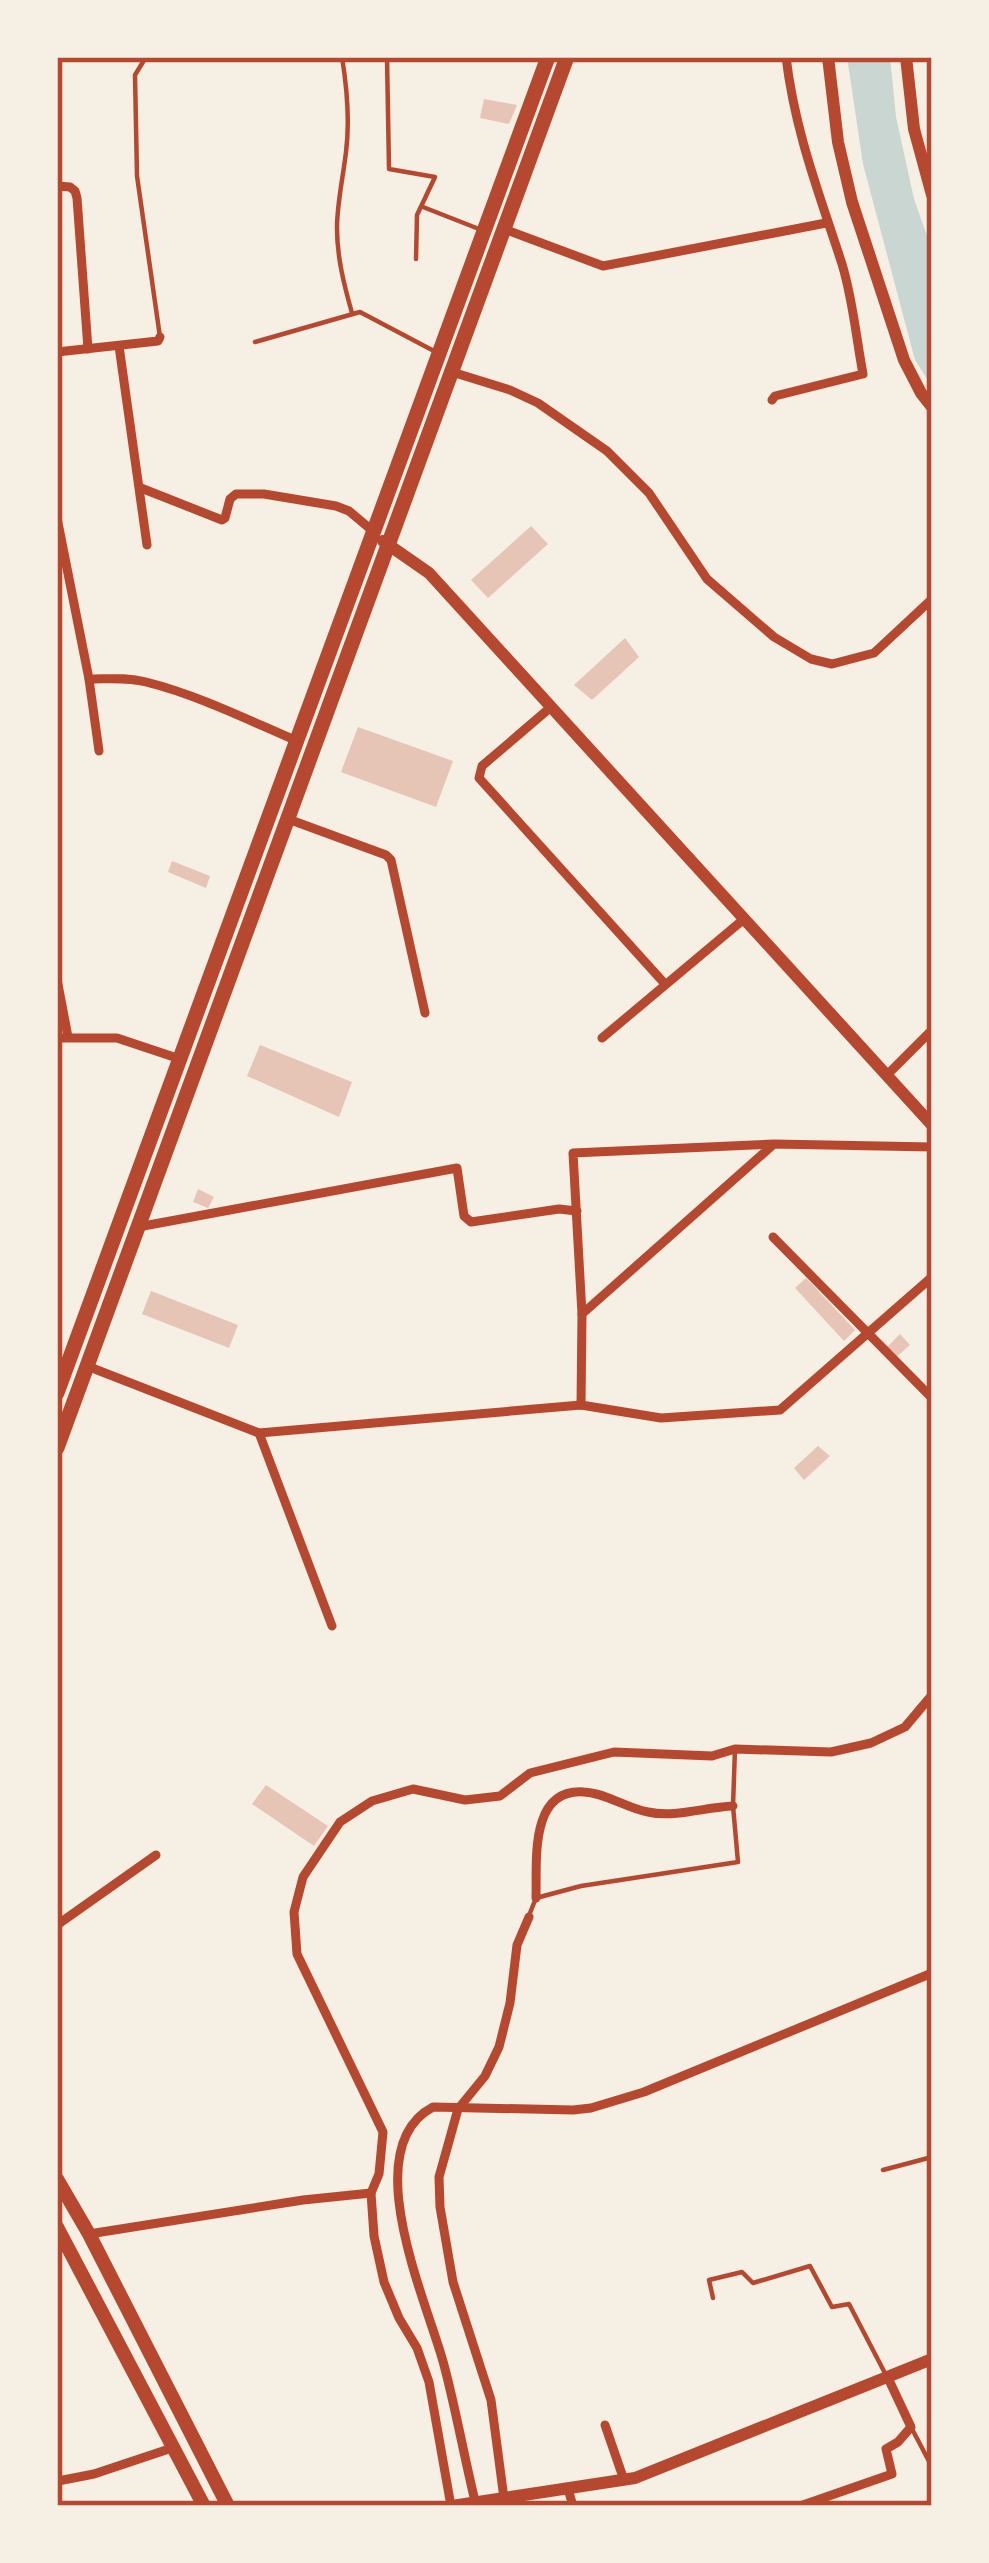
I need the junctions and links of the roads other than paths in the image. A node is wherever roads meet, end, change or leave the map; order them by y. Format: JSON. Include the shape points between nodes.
{"nodes":[{"id":1,"x":146,"y":57,"type":"edge"},
{"id":2,"x":342,"y":57,"type":"edge"},
{"id":3,"x":387,"y":57,"type":"edge"},
{"id":4,"x":548,"y":57,"type":"edge"},
{"id":5,"x":567,"y":57,"type":"edge"},
{"id":6,"x":786,"y":57,"type":"edge"},
{"id":7,"x":828,"y":57,"type":"edge"},
{"id":8,"x":906,"y":57,"type":"edge"},
{"id":9,"x":57,"y":186,"type":"edge"},
{"id":10,"x":932,"y":194,"type":"edge"},
{"id":11,"x":422,"y":206,"type":"junction"},
{"id":12,"x":826,"y":223,"type":"junction"},
{"id":13,"x":504,"y":229,"type":"junction"},
{"id":14,"x":484,"y":231,"type":"junction"},
{"id":15,"x":416,"y":259,"type":"dead end"},
{"id":16,"x":352,"y":313,"type":"junction"},
{"id":17,"x":160,"y":337,"type":"joint"},
{"id":18,"x":255,"y":342,"type":"dead end"},
{"id":19,"x":119,"y":346,"type":"junction"},
{"id":20,"x":88,"y":349,"type":"junction"},
{"id":21,"x":57,"y":352,"type":"edge"},
{"id":22,"x":439,"y":354,"type":"junction"},
{"id":23,"x":452,"y":372,"type":"junction"},
{"id":24,"x":772,"y":400,"type":"dead end"},
{"id":25,"x":932,"y":407,"type":"edge"},
{"id":26,"x":141,"y":488,"type":"junction"},
{"id":27,"x":57,"y":518,"type":"edge"},
{"id":28,"x":374,"y":532,"type":"junction"},
{"id":29,"x":147,"y":545,"type":"dead end"},
{"id":30,"x":388,"y":545,"type":"junction"},
{"id":31,"x":932,"y":599,"type":"edge"},
{"id":32,"x":89,"y":680,"type":"junction"},
{"id":33,"x":551,"y":707,"type":"junction"},
{"id":34,"x":297,"y":741,"type":"junction"},
{"id":35,"x":99,"y":751,"type":"dead end"},
{"id":36,"x":288,"y":819,"type":"junction"},
{"id":37,"x":744,"y":919,"type":"junction"},
{"id":38,"x":57,"y":979,"type":"edge"},
{"id":39,"x":665,"y":985,"type":"junction"},
{"id":40,"x":424,"y":1013,"type":"dead end"},
{"id":41,"x":932,"y":1030,"type":"edge"},
{"id":42,"x":62,"y":1038,"type":"edge"},
{"id":43,"x":602,"y":1038,"type":"dead end"},
{"id":44,"x":180,"y":1059,"type":"junction"},
{"id":45,"x":886,"y":1076,"type":"junction"},
{"id":46,"x":932,"y":1125,"type":"edge"},
{"id":47,"x":774,"y":1144,"type":"junction"},
{"id":48,"x":932,"y":1148,"type":"edge"},
{"id":49,"x":577,"y":1211,"type":"junction"},
{"id":50,"x":138,"y":1226,"type":"junction"},
{"id":51,"x":773,"y":1238,"type":"dead end"},
{"id":52,"x":932,"y":1277,"type":"edge"},
{"id":53,"x":582,"y":1313,"type":"junction"},
{"id":54,"x":868,"y":1334,"type":"junction"},
{"id":55,"x":87,"y":1366,"type":"junction"},
{"id":56,"x":57,"y":1393,"type":"edge"},
{"id":57,"x":932,"y":1399,"type":"edge"},
{"id":58,"x":580,"y":1406,"type":"junction"},
{"id":59,"x":259,"y":1433,"type":"junction"},
{"id":60,"x":57,"y":1448,"type":"edge"},
{"id":61,"x":332,"y":1626,"type":"dead end"},
{"id":62,"x":932,"y":1695,"type":"edge"},
{"id":63,"x":735,"y":1749,"type":"junction"},
{"id":64,"x":733,"y":1806,"type":"junction"},
{"id":65,"x":156,"y":1855,"type":"dead end"},
{"id":66,"x":536,"y":1898,"type":"junction"},
{"id":67,"x":529,"y":1917,"type":"joint"},
{"id":68,"x":57,"y":1925,"type":"edge"},
{"id":69,"x":932,"y":1973,"type":"edge"},
{"id":70,"x":458,"y":2109,"type":"junction"},
{"id":71,"x":932,"y":2157,"type":"edge"},
{"id":72,"x":883,"y":2170,"type":"dead end"},
{"id":73,"x":57,"y":2179,"type":"edge"},
{"id":74,"x":371,"y":2193,"type":"junction"},
{"id":75,"x":88,"y":2234,"type":"junction"},
{"id":76,"x":60,"y":2237,"type":"edge"},
{"id":77,"x":713,"y":2298,"type":"dead end"},
{"id":78,"x":932,"y":2359,"type":"edge"},
{"id":79,"x":888,"y":2378,"type":"junction"},
{"id":80,"x":605,"y":2425,"type":"dead end"},
{"id":81,"x":911,"y":2427,"type":"junction"},
{"id":82,"x":172,"y":2448,"type":"junction"},
{"id":83,"x":932,"y":2467,"type":"edge"},
{"id":84,"x":624,"y":2480,"type":"junction"},
{"id":85,"x":58,"y":2481,"type":"edge"},
{"id":86,"x":568,"y":2489,"type":"junction"},
{"id":87,"x":504,"y":2501,"type":"edge"},
{"id":88,"x":462,"y":2504,"type":"edge"},
{"id":89,"x":204,"y":2506,"type":"edge"},
{"id":90,"x":228,"y":2506,"type":"edge"},
{"id":91,"x":573,"y":2506,"type":"edge"},
{"id":92,"x":800,"y":2506,"type":"edge"}],
"edges":[{"from":1,"to":17,"type":"lane","via":[[135,75],[137,176]]},
{"from":2,"to":16,"type":"lane","via":[[346,151],[336,230]]},
{"from":3,"to":11,"type":"lane","via":[[389,169],[435,177]]},
{"from":4,"to":14,"type":"highway"},
{"from":5,"to":13,"type":"highway"},
{"from":6,"to":12,"type":"street"},
{"from":7,"to":25,"type":"street","via":[[852,202],[904,360]]},
{"from":8,"to":10,"type":"street"},
{"from":9,"to":20,"type":"street","via":[[77,198]]},
{"from":11,"to":14,"type":"lane"},
{"from":11,"to":15,"type":"lane"},
{"from":12,"to":13,"type":"street","via":[[603,266]]},
{"from":12,"to":24,"type":"street","via":[[863,374]]},
{"from":13,"to":23,"type":"highway"},
{"from":14,"to":22,"type":"highway"},
{"from":16,"to":18,"type":"lane"},
{"from":16,"to":22,"type":"lane"},
{"from":17,"to":19,"type":"street"},
{"from":19,"to":20,"type":"street"},
{"from":19,"to":26,"type":"street"},
{"from":20,"to":21,"type":"street"},
{"from":22,"to":28,"type":"highway"},
{"from":23,"to":30,"type":"highway"},
{"from":23,"to":31,"type":"street","via":[[538,404],[607,451],[649,494],[706,579],[811,659],[832,664],[874,653]]},
{"from":26,"to":28,"type":"street","via":[[222,520],[236,494],[336,506]]},
{"from":26,"to":29,"type":"street"},
{"from":27,"to":32,"type":"street"},
{"from":28,"to":30,"type":"street"},
{"from":28,"to":34,"type":"highway"},
{"from":30,"to":33,"type":"street","via":[[429,573]]},
{"from":30,"to":36,"type":"highway"},
{"from":32,"to":34,"type":"street","via":[[146,682]]},
{"from":32,"to":35,"type":"street"},
{"from":33,"to":37,"type":"street"},
{"from":33,"to":39,"type":"street","via":[[482,766],[479,778]]},
{"from":34,"to":44,"type":"highway"},
{"from":36,"to":40,"type":"street","via":[[391,860]]},
{"from":36,"to":50,"type":"highway"},
{"from":37,"to":39,"type":"street"},
{"from":37,"to":45,"type":"street"},
{"from":38,"to":42,"type":"street"},
{"from":39,"to":43,"type":"street"},
{"from":41,"to":45,"type":"street"},
{"from":42,"to":44,"type":"street","via":[[117,1038]]},
{"from":44,"to":56,"type":"highway"},
{"from":45,"to":46,"type":"street"},
{"from":47,"to":48,"type":"street"},
{"from":47,"to":49,"type":"street","via":[[573,1153]]},
{"from":47,"to":53,"type":"street"},
{"from":49,"to":50,"type":"street","via":[[472,1222],[464,1216],[457,1168]]},
{"from":49,"to":53,"type":"street"},
{"from":50,"to":55,"type":"highway"},
{"from":51,"to":54,"type":"street"},
{"from":52,"to":54,"type":"street"},
{"from":53,"to":58,"type":"street"},
{"from":54,"to":57,"type":"street"},
{"from":54,"to":58,"type":"street","via":[[780,1410],[662,1418]]},
{"from":55,"to":59,"type":"street"},
{"from":55,"to":60,"type":"highway"},
{"from":58,"to":59,"type":"street"},
{"from":59,"to":61,"type":"street"},
{"from":62,"to":63,"type":"street","via":[[905,1727],[871,1742],[831,1752]]},
{"from":63,"to":64,"type":"lane"},
{"from":63,"to":74,"type":"street","via":[[712,1756],[614,1752],[530,1773],[500,1796],[465,1800],[412,1789],[340,1822],[303,1877],[297,1954],[383,2132]]},
{"from":64,"to":66,"type":"lane","via":[[736,1864]]},
{"from":64,"to":66,"type":"street","via":[[650,1813],[591,1793],[568,1794],[540,1821]]},
{"from":65,"to":68,"type":"street"},
{"from":66,"to":67,"type":"lane"},
{"from":67,"to":70,"type":"street","via":[[499,2048]]},
{"from":69,"to":70,"type":"street","via":[[606,2104]]},
{"from":70,"to":87,"type":"street","via":[[442,2162],[440,2207],[453,2282],[491,2400]]},
{"from":70,"to":88,"type":"street","via":[[424,2111],[403,2144],[396,2180],[406,2244],[445,2369]]},
{"from":71,"to":72,"type":"lane"},
{"from":73,"to":75,"type":"main road"},
{"from":74,"to":75,"type":"street"},
{"from":74,"to":88,"type":"street","via":[[384,2282],[429,2382]]},
{"from":75,"to":76,"type":"main road"},
{"from":75,"to":90,"type":"main road"},
{"from":76,"to":82,"type":"main road"},
{"from":77,"to":79,"type":"lane","via":[[709,2280],[742,2272],[753,2283],[810,2266],[832,2307],[849,2304]]},
{"from":78,"to":79,"type":"street"},
{"from":79,"to":81,"type":"street"},
{"from":79,"to":84,"type":"street"},
{"from":80,"to":84,"type":"street"},
{"from":81,"to":83,"type":"lane"},
{"from":81,"to":92,"type":"street","via":[[886,2449],[892,2474]]},
{"from":82,"to":85,"type":"street"},
{"from":82,"to":89,"type":"main road"},
{"from":84,"to":86,"type":"street"},
{"from":86,"to":87,"type":"street"},
{"from":86,"to":91,"type":"street"},
{"from":87,"to":88,"type":"street"}]}
